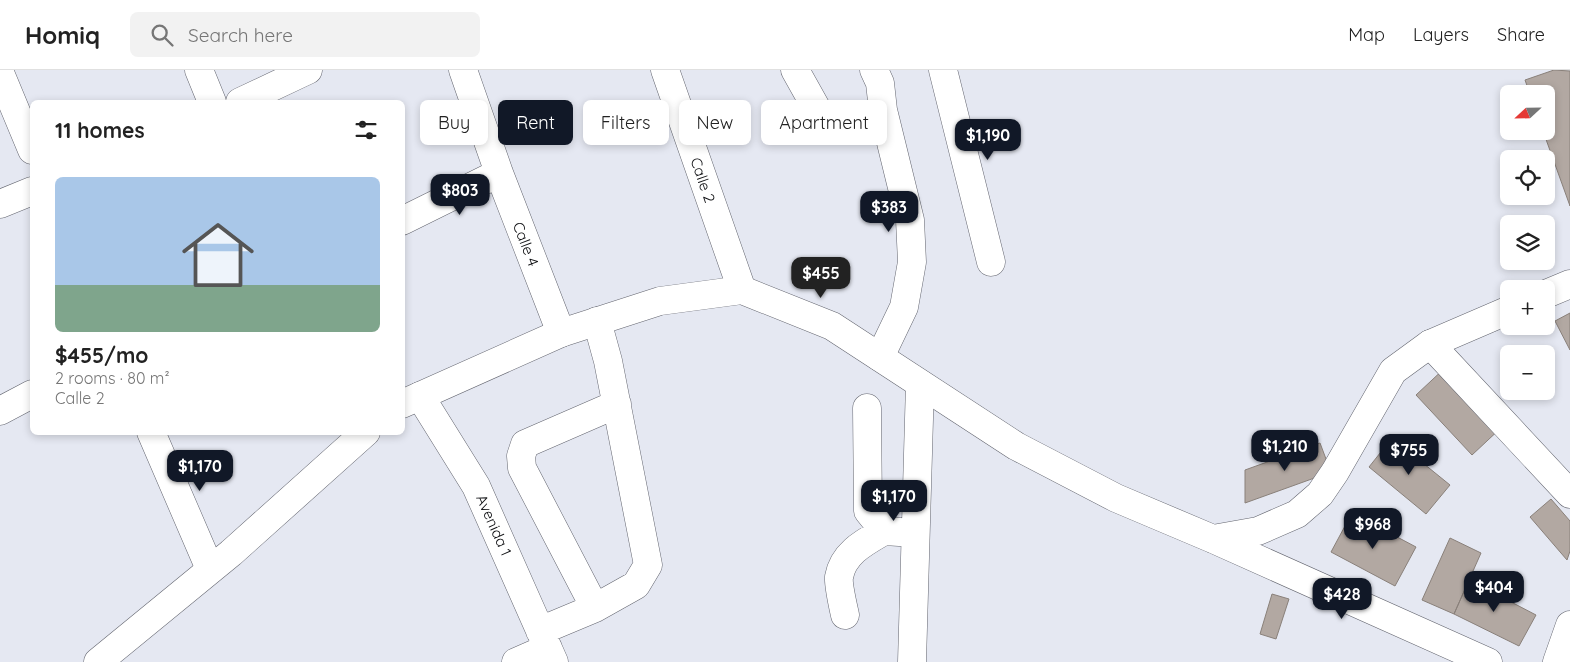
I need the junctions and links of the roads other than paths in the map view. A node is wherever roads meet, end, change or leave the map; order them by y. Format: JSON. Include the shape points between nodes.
{"nodes":[{"id":1,"x":198,"y":70,"type":"edge"},
{"id":2,"x":308,"y":70,"type":"edge"},
{"id":3,"x":462,"y":70,"type":"edge"},
{"id":4,"x":665,"y":70,"type":"edge"},
{"id":5,"x":795,"y":70,"type":"edge"},
{"id":6,"x":874,"y":70,"type":"edge"},
{"id":7,"x":943,"y":70,"type":"edge"},
{"id":8,"x":0,"y":73,"type":"edge"},
{"id":9,"x":211,"y":100,"type":"edge"},
{"id":10,"x":244,"y":100,"type":"edge"},
{"id":11,"x":811,"y":100,"type":"edge"},
{"id":12,"x":882,"y":100,"type":"edge"},
{"id":13,"x":887,"y":126,"type":"edge"},
{"id":14,"x":30,"y":145,"type":"edge"},
{"id":15,"x":499,"y":174,"type":"junction"},
{"id":16,"x":30,"y":192,"type":"edge"},
{"id":17,"x":0,"y":204,"type":"edge"},
{"id":18,"x":405,"y":220,"type":"edge"},
{"id":19,"x":991,"y":262,"type":"dead end"},
{"id":20,"x":1570,"y":284,"type":"edge"},
{"id":21,"x":742,"y":290,"type":"junction"},
{"id":22,"x":1555,"y":290,"type":"edge"},
{"id":23,"x":1500,"y":314,"type":"edge"},
{"id":24,"x":597,"y":321,"type":"junction"},
{"id":25,"x":561,"y":333,"type":"junction"},
{"id":26,"x":1430,"y":344,"type":"junction"},
{"id":27,"x":880,"y":357,"type":"junction"},
{"id":28,"x":920,"y":384,"type":"junction"},
{"id":29,"x":30,"y":395,"type":"edge"},
{"id":30,"x":411,"y":400,"type":"edge"},
{"id":31,"x":617,"y":404,"type":"junction"},
{"id":32,"x":867,"y":408,"type":"dead end"},
{"id":33,"x":0,"y":411,"type":"edge"},
{"id":34,"x":152,"y":435,"type":"edge"},
{"id":35,"x":360,"y":435,"type":"edge"},
{"id":36,"x":1570,"y":494,"type":"edge"},
{"id":37,"x":884,"y":531,"type":"junction"},
{"id":38,"x":915,"y":533,"type":"junction"},
{"id":39,"x":1213,"y":539,"type":"junction"},
{"id":40,"x":210,"y":569,"type":"junction"},
{"id":41,"x":595,"y":608,"type":"junction"},
{"id":42,"x":845,"y":615,"type":"dead end"},
{"id":43,"x":1570,"y":625,"type":"edge"},
{"id":44,"x":547,"y":647,"type":"edge"},
{"id":45,"x":98,"y":662,"type":"edge"},
{"id":46,"x":516,"y":662,"type":"edge"},
{"id":47,"x":912,"y":662,"type":"edge"},
{"id":48,"x":1488,"y":662,"type":"edge"},
{"id":49,"x":1557,"y":662,"type":"edge"}],
"edges":[{"from":1,"to":9,"type":"street"},
{"from":2,"to":10,"type":"street"},
{"from":3,"to":15,"type":"street","name":"Calle 4"},
{"from":4,"to":21,"type":"street","name":"Calle 2"},
{"from":5,"to":11,"type":"street"},
{"from":6,"to":12,"type":"street"},
{"from":7,"to":19,"type":"street"},
{"from":8,"to":14,"type":"street"},
{"from":13,"to":27,"type":"street","via":[[910,220],[912,262],[904,307]]},
{"from":15,"to":18,"type":"street"},
{"from":15,"to":25,"type":"street","name":"Calle 4"},
{"from":16,"to":17,"type":"street"},
{"from":20,"to":22,"type":"street"},
{"from":21,"to":24,"type":"street","via":[[660,301]]},
{"from":21,"to":27,"type":"street","via":[[832,326]]},
{"from":23,"to":26,"type":"street"},
{"from":24,"to":25,"type":"street"},
{"from":24,"to":31,"type":"street"},
{"from":25,"to":30,"type":"street"},
{"from":26,"to":36,"type":"street"},
{"from":26,"to":39,"type":"street","via":[[1392,371],[1320,494],[1297,514],[1258,531]]},
{"from":27,"to":28,"type":"street"},
{"from":28,"to":38,"type":"street"},
{"from":28,"to":39,"type":"street","via":[[1016,446],[1116,498]]},
{"from":29,"to":33,"type":"street"},
{"from":30,"to":44,"type":"street","name":"Avenida 1","via":[[476,486]]},
{"from":31,"to":41,"type":"street","via":[[648,565],[636,585]]},
{"from":31,"to":41,"type":"street","via":[[526,444],[521,456],[522,468]]},
{"from":32,"to":37,"type":"street","via":[[868,511]]},
{"from":34,"to":40,"type":"street"},
{"from":35,"to":40,"type":"street"},
{"from":37,"to":38,"type":"street"},
{"from":37,"to":42,"type":"street","via":[[858,546],[846,560],[839,578]]},
{"from":38,"to":47,"type":"street"},
{"from":39,"to":48,"type":"street"},
{"from":40,"to":45,"type":"street"},
{"from":41,"to":44,"type":"street"},
{"from":43,"to":49,"type":"street"},
{"from":44,"to":46,"type":"street"}]}
